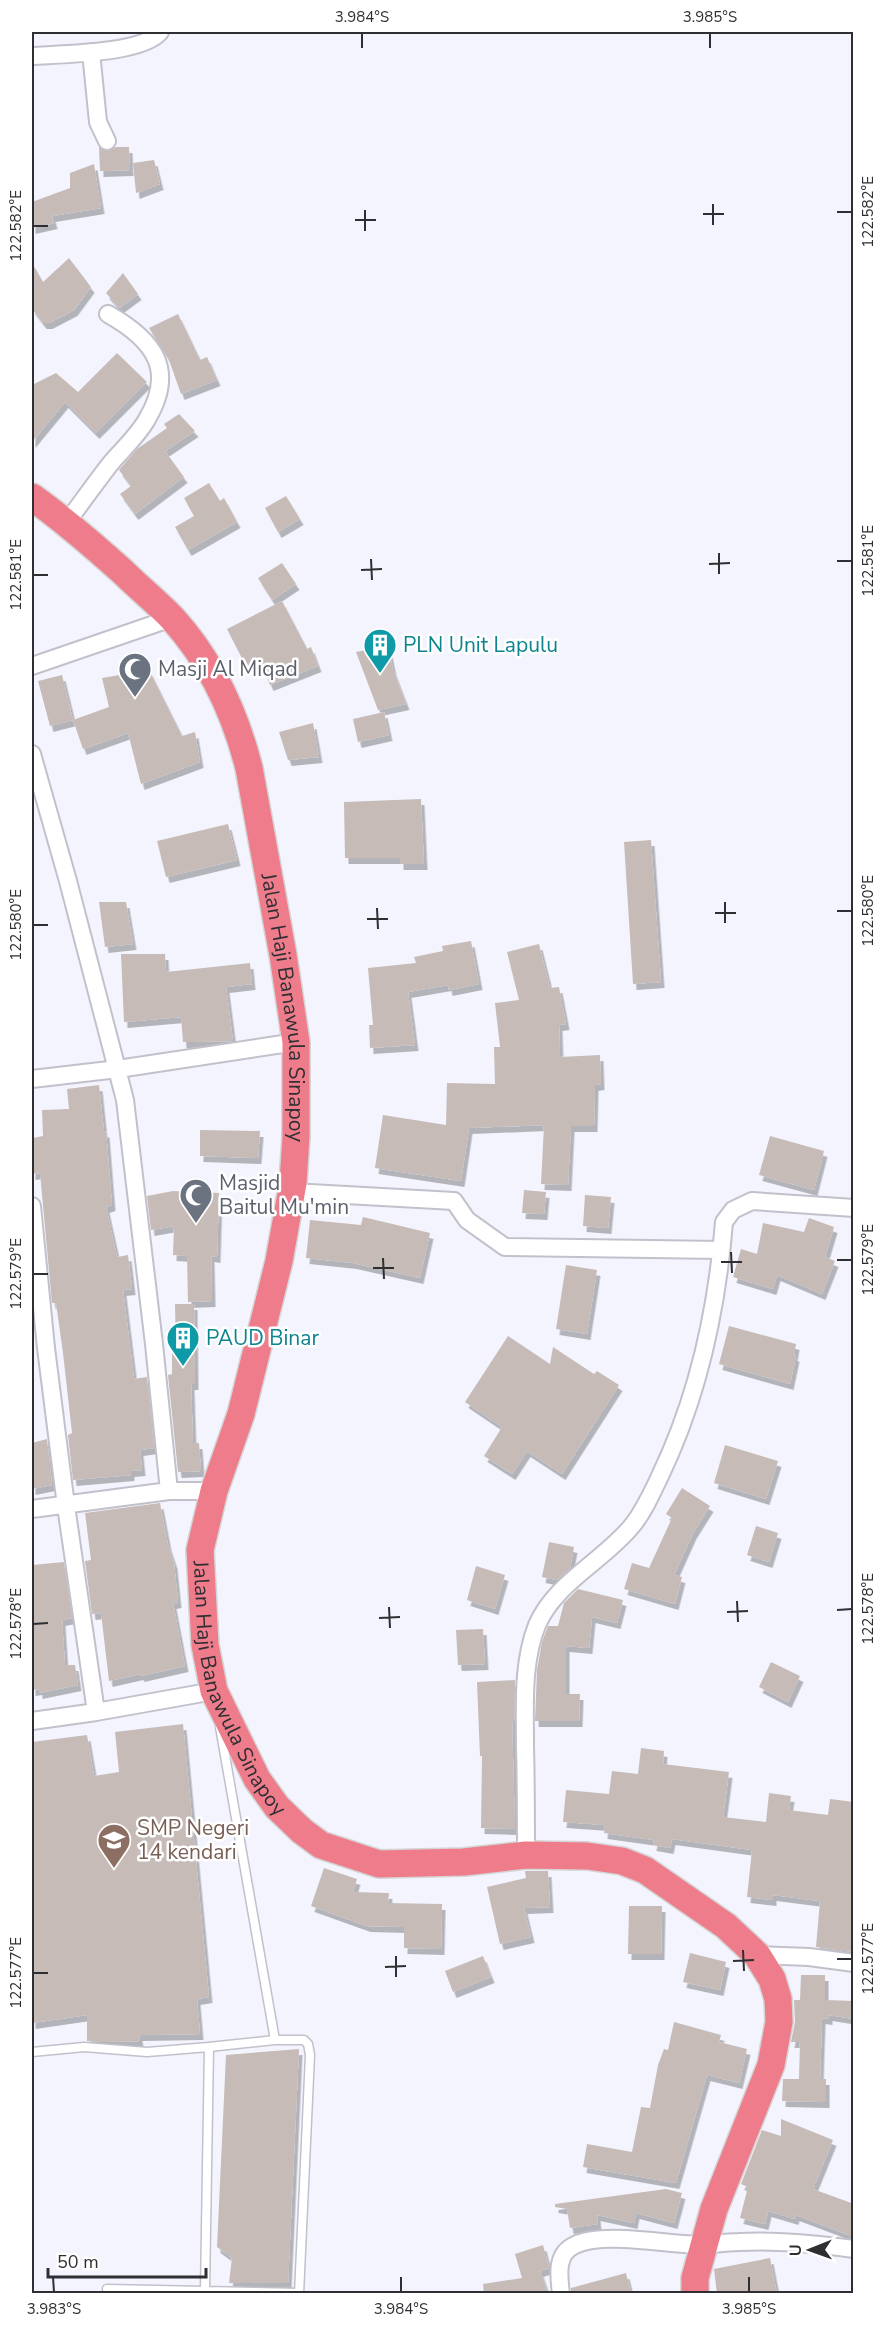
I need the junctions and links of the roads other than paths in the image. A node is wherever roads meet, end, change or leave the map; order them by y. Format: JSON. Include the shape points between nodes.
{"nodes":[{"id":1,"x":160,"y":32,"type":"edge"},
{"id":2,"x":91,"y":52,"type":"junction"},
{"id":3,"x":32,"y":56,"type":"edge"},
{"id":4,"x":107,"y":141,"type":"dead end"},
{"id":5,"x":108,"y":314,"type":"dead end"},
{"id":6,"x":32,"y":497,"type":"edge"},
{"id":7,"x":67,"y":522,"type":"junction"},
{"id":8,"x":172,"y":618,"type":"junction"},
{"id":9,"x":32,"y":666,"type":"edge"},
{"id":10,"x":32,"y":754,"type":"edge"},
{"id":11,"x":296,"y":1041,"type":"junction"},
{"id":12,"x":118,"y":1069,"type":"junction"},
{"id":13,"x":32,"y":1079,"type":"edge"},
{"id":14,"x":292,"y":1192,"type":"junction"},
{"id":15,"x":32,"y":1206,"type":"edge"},
{"id":16,"x":854,"y":1208,"type":"edge"},
{"id":17,"x":721,"y":1250,"type":"junction"},
{"id":18,"x":169,"y":1491,"type":"junction"},
{"id":19,"x":213,"y":1491,"type":"junction"},
{"id":20,"x":66,"y":1506,"type":"junction"},
{"id":21,"x":32,"y":1509,"type":"edge"},
{"id":22,"x":214,"y":1691,"type":"junction"},
{"id":23,"x":96,"y":1712,"type":"junction"},
{"id":24,"x":32,"y":1721,"type":"edge"},
{"id":25,"x":526,"y":1855,"type":"junction"},
{"id":26,"x":757,"y":1955,"type":"junction"},
{"id":27,"x":854,"y":1963,"type":"edge"},
{"id":28,"x":275,"y":2040,"type":"junction"},
{"id":29,"x":209,"y":2047,"type":"junction"},
{"id":30,"x":32,"y":2052,"type":"edge"},
{"id":31,"x":703,"y":2245,"type":"junction"},
{"id":32,"x":854,"y":2249,"type":"edge"},
{"id":33,"x":107,"y":2289,"type":"dead end"},
{"id":34,"x":205,"y":2291,"type":"junction"},
{"id":35,"x":299,"y":2293,"type":"edge"},
{"id":36,"x":561,"y":2294,"type":"edge"},
{"id":37,"x":695,"y":2294,"type":"edge"}],
"edges":[{"from":1,"to":2,"type":"street","via":[[155,38],[133,45]]},
{"from":2,"to":3,"type":"street"},
{"from":2,"to":4,"type":"street","via":[[98,122]]},
{"from":5,"to":7,"type":"street","via":[[137,333],[154,355],[161,376],[158,393],[146,422]]},
{"from":6,"to":7,"type":"highway","name":"Jalan Haji Banawula Sinapoy"},
{"from":7,"to":8,"type":"highway","name":"Jalan Haji Banawula Sinapoy"},
{"from":8,"to":9,"type":"street"},
{"from":8,"to":11,"type":"highway","name":"Jalan Haji Banawula Sinapoy","via":[[220,686],[241,738],[274,901]]},
{"from":10,"to":12,"type":"street"},
{"from":11,"to":12,"type":"street"},
{"from":11,"to":14,"type":"highway","name":"Jalan Haji Banawula Sinapoy"},
{"from":12,"to":13,"type":"street"},
{"from":12,"to":18,"type":"street","via":[[130,1130]]},
{"from":14,"to":17,"type":"street","via":[[454,1201],[467,1220],[505,1248]]},
{"from":14,"to":19,"type":"highway","name":"Jalan Haji Banawula Sinapoy","via":[[264,1328],[241,1413]]},
{"from":15,"to":20,"type":"street"},
{"from":16,"to":17,"type":"street","via":[[752,1201],[733,1210],[724,1222]]},
{"from":17,"to":25,"type":"street","via":[[702,1361],[681,1427],[653,1490],[623,1536],[546,1608],[527,1656]]},
{"from":18,"to":19,"type":"street"},
{"from":18,"to":20,"type":"street"},
{"from":19,"to":22,"type":"highway","name":"Jalan Haji Banawula Sinapoy","via":[[200,1550],[205,1645]]},
{"from":20,"to":21,"type":"street"},
{"from":20,"to":23,"type":"street"},
{"from":22,"to":23,"type":"street"},
{"from":22,"to":25,"type":"highway","name":"Jalan Haji Banawula Sinapoy","via":[[257,1779],[278,1807],[321,1845],[379,1864],[464,1862]]},
{"from":22,"to":28,"type":"lane"},
{"from":23,"to":24,"type":"street"},
{"from":25,"to":26,"type":"highway","name":"Jalan Haji Banawula Sinapoy","via":[[587,1856],[622,1861],[645,1870],[726,1926]]},
{"from":26,"to":27,"type":"street"},
{"from":26,"to":31,"type":"highway","name":"Jalan Haji Banawula Sinapoy","via":[[772,1979],[778,1999],[779,2022],[771,2065]]},
{"from":28,"to":29,"type":"lane"},
{"from":28,"to":35,"type":"lane","via":[[304,2040],[310,2055]]},
{"from":29,"to":30,"type":"lane","via":[[147,2052],[84,2047]]},
{"from":29,"to":34,"type":"lane"},
{"from":31,"to":32,"type":"street","via":[[790,2242]]},
{"from":31,"to":36,"type":"street","via":[[612,2240],[573,2246],[562,2257],[559,2269]]},
{"from":31,"to":37,"type":"highway","name":"Jalan Haji Banawula Sinapoy"},
{"from":33,"to":34,"type":"lane"},
{"from":34,"to":35,"type":"lane"}]}
